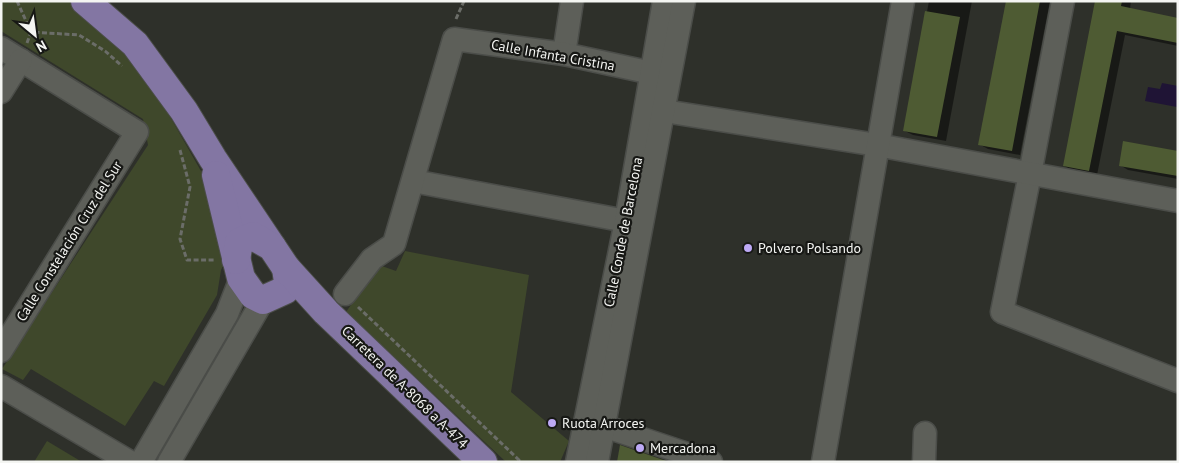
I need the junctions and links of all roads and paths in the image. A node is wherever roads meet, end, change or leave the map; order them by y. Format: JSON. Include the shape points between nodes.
{"nodes":[{"id":1,"x":85,"y":1,"type":"edge"},
{"id":2,"x":572,"y":1,"type":"edge"},
{"id":3,"x":664,"y":1,"type":"edge"},
{"id":4,"x":684,"y":1,"type":"edge"},
{"id":5,"x":903,"y":1,"type":"edge"},
{"id":6,"x":1063,"y":1,"type":"edge"},
{"id":7,"x":1,"y":48,"type":"edge"},
{"id":8,"x":564,"y":54,"type":"junction"},
{"id":9,"x":21,"y":60,"type":"junction"},
{"id":10,"x":652,"y":73,"type":"junction"},
{"id":11,"x":1,"y":92,"type":"edge"},
{"id":12,"x":664,"y":111,"type":"junction"},
{"id":13,"x":877,"y":145,"type":"junction"},
{"id":14,"x":213,"y":159,"type":"junction"},
{"id":15,"x":1030,"y":174,"type":"junction"},
{"id":16,"x":413,"y":181,"type":"junction"},
{"id":17,"x":1178,"y":201,"type":"edge"},
{"id":18,"x":626,"y":222,"type":"junction"},
{"id":19,"x":279,"y":257,"type":"junction"},
{"id":20,"x":238,"y":269,"type":"junction"},
{"id":21,"x":266,"y":299,"type":"junction"},
{"id":22,"x":336,"y":303,"type":"junction"},
{"id":23,"x":1,"y":351,"type":"edge"},
{"id":24,"x":1178,"y":381,"type":"edge"},
{"id":25,"x":1,"y":386,"type":"edge"},
{"id":26,"x":604,"y":426,"type":"junction"},
{"id":27,"x":925,"y":433,"type":"dead end"},
{"id":28,"x":130,"y":462,"type":"edge"},
{"id":29,"x":141,"y":462,"type":"edge"},
{"id":30,"x":169,"y":462,"type":"edge"},
{"id":31,"x":482,"y":462,"type":"edge"},
{"id":32,"x":517,"y":462,"type":"edge"},
{"id":33,"x":577,"y":462,"type":"edge"},
{"id":34,"x":597,"y":462,"type":"edge"},
{"id":35,"x":711,"y":462,"type":"edge"},
{"id":36,"x":823,"y":462,"type":"edge"},
{"id":37,"x":924,"y":462,"type":"edge"}],
"edges":[{"from":1,"to":14,"type":"main road","name":"Carretera de A-8068 a A-474","via":[[135,44],[184,111]]},
{"from":2,"to":8,"type":"street"},
{"from":3,"to":10,"type":"street","name":"Calle Conde de Barcelona"},
{"from":4,"to":12,"type":"street","name":"Calle Conde de Barcelona"},
{"from":5,"to":13,"type":"street"},
{"from":6,"to":15,"type":"street"},
{"from":7,"to":9,"type":"street"},
{"from":8,"to":10,"type":"street","name":"Calle Infanta Cristina"},
{"from":8,"to":16,"type":"street","name":"Calle Infanta Cristina","via":[[454,38]]},
{"from":9,"to":11,"type":"street"},
{"from":9,"to":23,"type":"street","name":"Calle Constelación Cruz del Sur","via":[[137,132]]},
{"from":10,"to":18,"type":"street","name":"Calle Conde de Barcelona"},
{"from":12,"to":13,"type":"street"},
{"from":12,"to":26,"type":"street","name":"Calle Conde de Barcelona"},
{"from":13,"to":15,"type":"street"},
{"from":13,"to":36,"type":"street"},
{"from":14,"to":19,"type":"main road","name":"Carretera de A-8068 a A-474"},
{"from":14,"to":20,"type":"main road","name":"Carretera de A-8068 a A-474"},
{"from":15,"to":17,"type":"street"},
{"from":15,"to":24,"type":"street","via":[[1002,312]]},
{"from":16,"to":18,"type":"street"},
{"from":16,"to":22,"type":"street","via":[[394,244],[372,259]]},
{"from":18,"to":33,"type":"street","name":"Calle Conde de Barcelona"},
{"from":19,"to":20,"type":"main road","via":[[253,236],[239,242]]},
{"from":19,"to":21,"type":"main road","via":[[288,282],[285,290]]},
{"from":19,"to":22,"type":"main road","name":"Carretera de A-8068 a A-474"},
{"from":20,"to":21,"type":"main road","via":[[253,295]]},
{"from":20,"to":29,"type":"street","via":[[227,314]]},
{"from":21,"to":22,"type":"main road","name":"Carretera de A-8068 a A-474"},
{"from":21,"to":30,"type":"street"},
{"from":22,"to":31,"type":"main road","name":"Carretera de A-8068 a A-474"},
{"from":22,"to":32,"type":"path","via":[[519,460]]},
{"from":25,"to":28,"type":"street"},
{"from":26,"to":34,"type":"street","name":"Calle Conde de Barcelona"},
{"from":26,"to":35,"type":"street"},
{"from":27,"to":37,"type":"street"}]}
